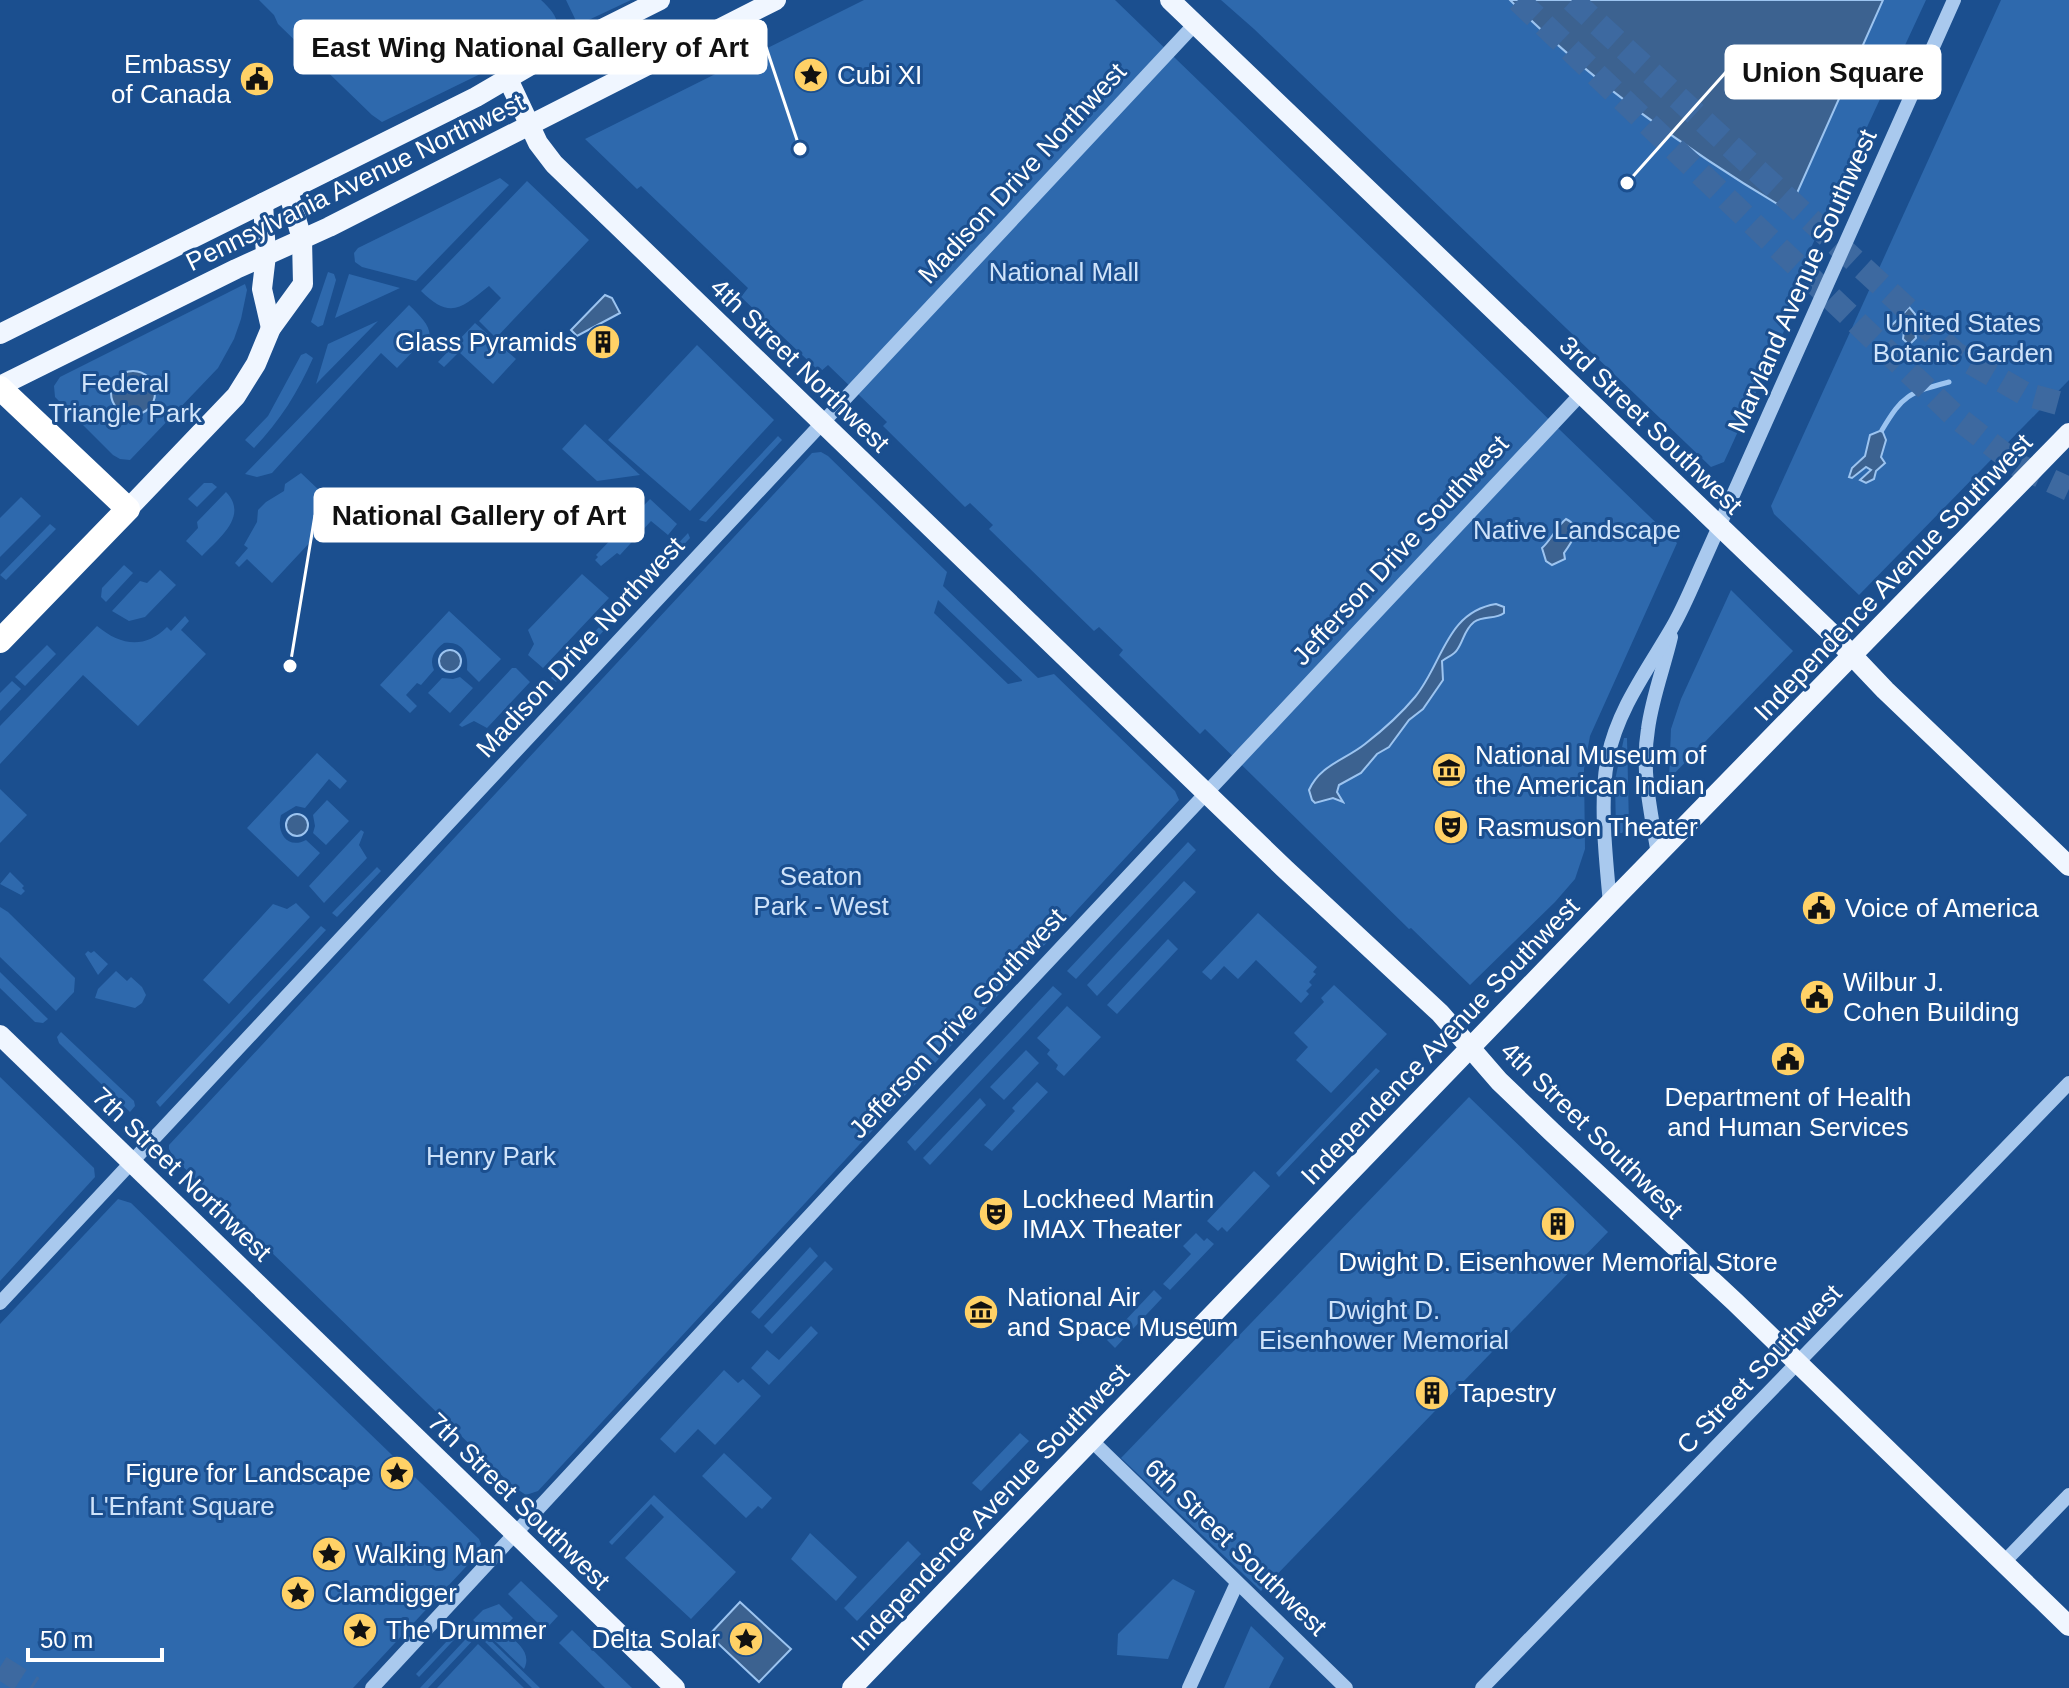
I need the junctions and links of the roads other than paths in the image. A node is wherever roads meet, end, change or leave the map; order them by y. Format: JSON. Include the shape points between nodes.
{"nodes":[{"id":1,"x":660,"y":0,"type":"edge"},
{"id":2,"x":1170,"y":0,"type":"edge"},
{"id":3,"x":1954,"y":0,"type":"edge"},
{"id":4,"x":759,"y":4,"type":"edge"},
{"id":5,"x":1195,"y":24,"type":"junction"},
{"id":6,"x":508,"y":79,"type":"junction"},
{"id":7,"x":530,"y":125,"type":"junction"},
{"id":8,"x":288,"y":191,"type":"junction"},
{"id":9,"x":263,"y":203,"type":"junction"},
{"id":10,"x":302,"y":239,"type":"junction"},
{"id":11,"x":266,"y":255,"type":"junction"},
{"id":12,"x":271,"y":328,"type":"junction"},
{"id":13,"x":0,"y":334,"type":"edge"},
{"id":14,"x":0,"y":387,"type":"edge"},
{"id":15,"x":1581,"y":394,"type":"junction"},
{"id":16,"x":822,"y":422,"type":"junction"},
{"id":17,"x":2066,"y":441,"type":"edge"},
{"id":18,"x":128,"y":509,"type":"junction"},
{"id":19,"x":1719,"y":527,"type":"junction"},
{"id":20,"x":1673,"y":625,"type":"junction"},
{"id":21,"x":0,"y":641,"type":"edge"},
{"id":22,"x":1853,"y":655,"type":"junction"},
{"id":23,"x":1080,"y":670,"type":"joint"},
{"id":24,"x":1207,"y":792,"type":"junction"},
{"id":25,"x":1658,"y":854,"type":"junction"},
{"id":26,"x":2069,"y":866,"type":"edge"},
{"id":27,"x":1610,"y":903,"type":"junction"},
{"id":28,"x":0,"y":1035,"type":"edge"},
{"id":29,"x":1470,"y":1048,"type":"junction"},
{"id":30,"x":2069,"y":1083,"type":"edge"},
{"id":31,"x":132,"y":1162,"type":"junction"},
{"id":32,"x":0,"y":1303,"type":"edge"},
{"id":33,"x":327,"y":1351,"type":"joint"},
{"id":34,"x":1799,"y":1364,"type":"junction"},
{"id":35,"x":1092,"y":1441,"type":"junction"},
{"id":36,"x":2069,"y":1495,"type":"edge"},
{"id":37,"x":515,"y":1533,"type":"junction"},
{"id":38,"x":2004,"y":1562,"type":"junction"},
{"id":39,"x":1237,"y":1583,"type":"junction"},
{"id":40,"x":2069,"y":1626,"type":"edge"},
{"id":41,"x":372,"y":1688,"type":"edge"},
{"id":42,"x":675,"y":1688,"type":"edge"},
{"id":43,"x":852,"y":1688,"type":"edge"},
{"id":44,"x":1189,"y":1688,"type":"edge"},
{"id":45,"x":1346,"y":1688,"type":"edge"},
{"id":46,"x":1482,"y":1688,"type":"edge"}],
"edges":[{"from":1,"to":6,"type":"main road","name":"Pennsylvania Avenue Northwest"},
{"from":2,"to":5,"type":"main road","name":"3rd Street Southwest"},
{"from":3,"to":19,"type":"street","name":"Maryland Avenue Southwest"},
{"from":4,"to":7,"type":"main road","name":"Pennsylvania Avenue Northwest"},
{"from":5,"to":15,"type":"main road","name":"3rd Street Southwest"},
{"from":5,"to":16,"type":"street","name":"Madison Drive Northwest"},
{"from":6,"to":7,"type":"main road","name":"4th Street Northwest"},
{"from":6,"to":8,"type":"main road","name":"Pennsylvania Avenue Northwest"},
{"from":7,"to":10,"type":"main road","name":"Pennsylvania Avenue Northwest"},
{"from":7,"to":16,"type":"main road","name":"4th Street Northwest","via":[[554,164]]},
{"from":8,"to":9,"type":"main road","name":"Pennsylvania Avenue Northwest"},
{"from":8,"to":10,"type":"main road"},
{"from":9,"to":11,"type":"main road"},
{"from":9,"to":13,"type":"main road","name":"Pennsylvania Avenue Northwest"},
{"from":10,"to":11,"type":"main road","name":"Pennsylvania Avenue Northwest"},
{"from":10,"to":12,"type":"main road","via":[[303,284]]},
{"from":11,"to":12,"type":"main road","via":[[262,289]]},
{"from":11,"to":14,"type":"main road","name":"Pennsylvania Avenue Northwest"},
{"from":12,"to":18,"type":"main road","via":[[236,396]]},
{"from":14,"to":18,"type":"highway"},
{"from":15,"to":19,"type":"main road","name":"3rd Street Southwest"},
{"from":15,"to":24,"type":"street","name":"Jefferson Drive Southwest"},
{"from":16,"to":23,"type":"main road","name":"4th Street Northwest"},
{"from":16,"to":31,"type":"street","name":"Madison Drive Northwest"},
{"from":17,"to":22,"type":"main road","name":"Independence Avenue Southwest"},
{"from":18,"to":21,"type":"highway"},
{"from":19,"to":20,"type":"street","name":"Maryland Avenue Southwest"},
{"from":19,"to":22,"type":"main road","name":"3rd Street Southwest"},
{"from":20,"to":25,"type":"street","name":"Maryland Avenue Southwest","via":[[1645,752]]},
{"from":20,"to":27,"type":"street","name":"Maryland Avenue Southwest","via":[[1641,677],[1607,760]]},
{"from":22,"to":25,"type":"main road","name":"Independence Avenue Southwest"},
{"from":22,"to":26,"type":"main road","name":"3rd Street Southwest"},
{"from":23,"to":24,"type":"main road","name":"4th Street Southwest"},
{"from":24,"to":29,"type":"main road","name":"4th Street Southwest","via":[[1440,1013]]},
{"from":24,"to":37,"type":"street","name":"Jefferson Drive Southwest"},
{"from":25,"to":27,"type":"main road","name":"Independence Avenue Southwest"},
{"from":27,"to":29,"type":"main road","name":"Independence Avenue Southwest"},
{"from":28,"to":31,"type":"main road","name":"7th Street Northwest"},
{"from":29,"to":34,"type":"main road","name":"4th Street Southwest"},
{"from":29,"to":35,"type":"main road","name":"Independence Avenue Southwest"},
{"from":30,"to":34,"type":"street","name":"C Street Southwest"},
{"from":31,"to":32,"type":"street","name":"Madison Drive Northwest"},
{"from":31,"to":33,"type":"main road","name":"7th Street Northwest"},
{"from":33,"to":37,"type":"main road","name":"7th Street Southwest"},
{"from":34,"to":38,"type":"main road","name":"4th Street Southwest"},
{"from":34,"to":46,"type":"street","name":"C Street Southwest"},
{"from":35,"to":39,"type":"street","name":"6th Street Southwest"},
{"from":35,"to":43,"type":"main road","name":"Independence Avenue Southwest"},
{"from":36,"to":38,"type":"street"},
{"from":37,"to":41,"type":"street","name":"Jefferson Drive Southwest"},
{"from":37,"to":42,"type":"main road","name":"7th Street Southwest"},
{"from":38,"to":40,"type":"main road","name":"4th Street Southwest"},
{"from":39,"to":44,"type":"street"},
{"from":39,"to":45,"type":"street","name":"6th Street Southwest"}]}
